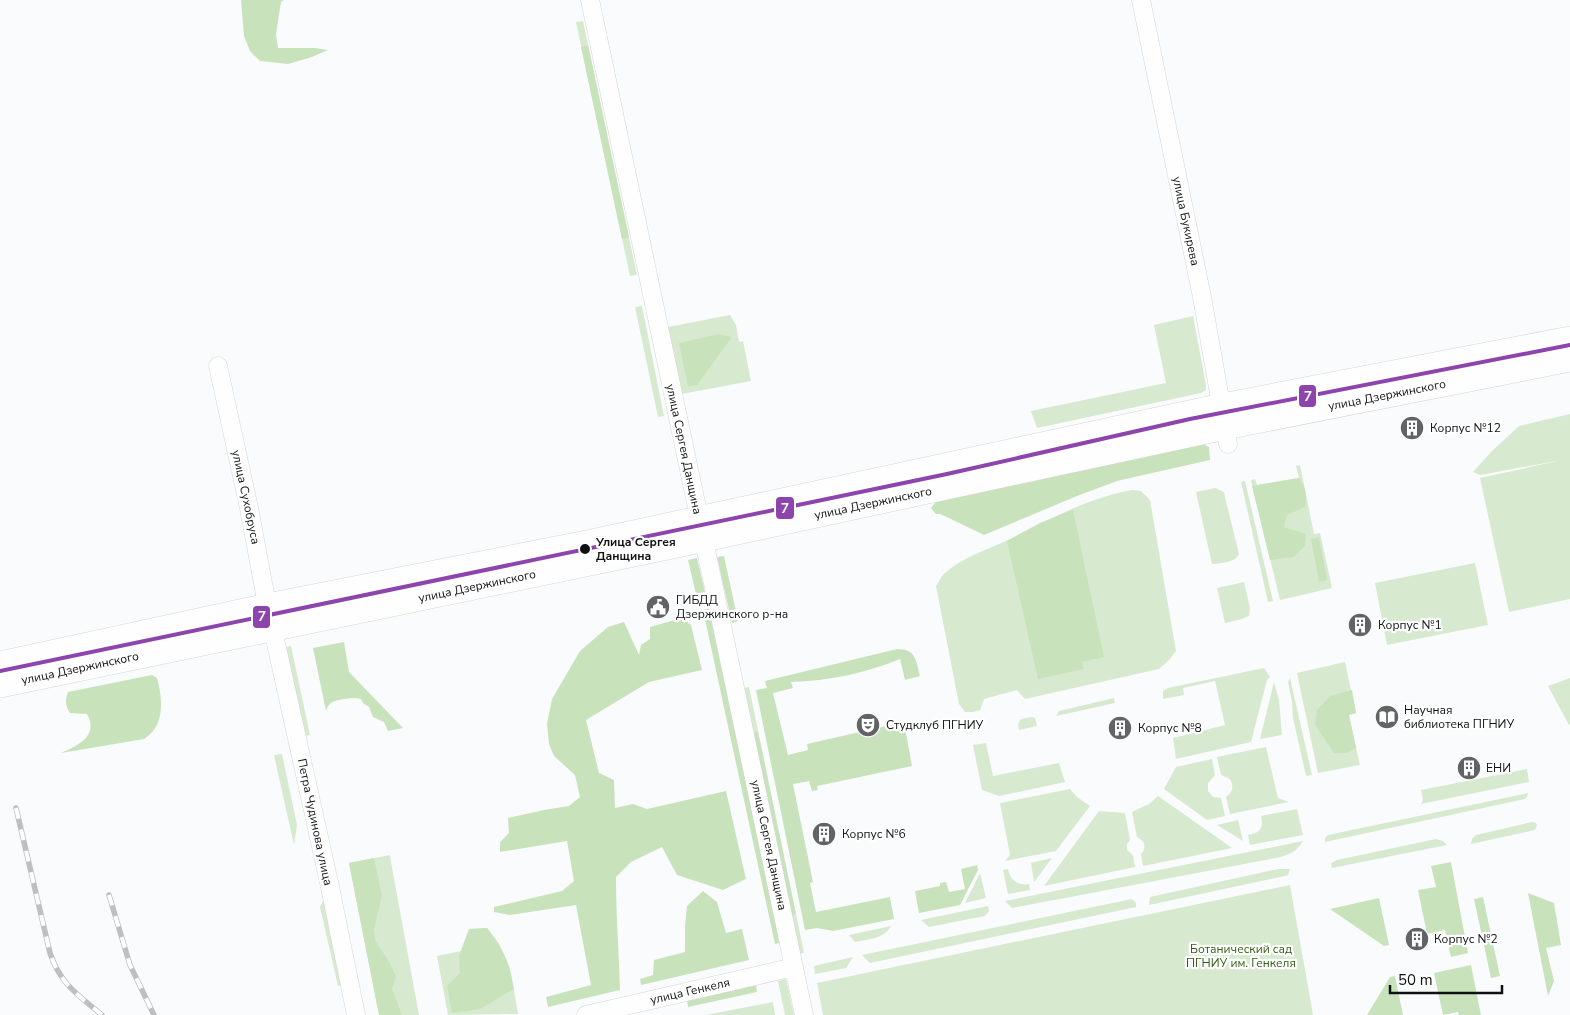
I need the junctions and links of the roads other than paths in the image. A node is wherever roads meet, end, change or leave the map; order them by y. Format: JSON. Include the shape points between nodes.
{"nodes":[{"id":1,"x":590,"y":0,"type":"edge"},
{"id":2,"x":1141,"y":0,"type":"edge"},
{"id":3,"x":1570,"y":339,"type":"edge"},
{"id":4,"x":1570,"y":359,"type":"edge"},
{"id":5,"x":218,"y":366,"type":"dead end"},
{"id":6,"x":1225,"y":426,"type":"junction"},
{"id":7,"x":701,"y":529,"type":"junction"},
{"id":8,"x":271,"y":617,"type":"junction"},
{"id":9,"x":0,"y":664,"type":"edge"},
{"id":10,"x":0,"y":684,"type":"edge"},
{"id":11,"x":794,"y":967,"type":"junction"},
{"id":12,"x":356,"y":1015,"type":"edge"},
{"id":13,"x":586,"y":1015,"type":"edge"},
{"id":14,"x":804,"y":1015,"type":"edge"}],
"edges":[{"from":1,"to":7,"type":"street","name":"улица Сергея Данщина"},
{"from":2,"to":6,"type":"street","name":"улица Букирева"},
{"from":3,"to":6,"type":"main road","name":"улица Дзержинского"},
{"from":4,"to":6,"type":"main road","name":"улица Дзержинского"},
{"from":5,"to":8,"type":"street","name":"улица Сухобруса"},
{"from":6,"to":7,"type":"main road","name":"улица Дзержинского"},
{"from":7,"to":8,"type":"main road","name":"улица Дзержинского"},
{"from":7,"to":11,"type":"street","name":"улица Сергея Данщина"},
{"from":8,"to":9,"type":"main road","name":"улица Дзержинского"},
{"from":8,"to":10,"type":"main road","name":"улица Дзержинского"},
{"from":8,"to":12,"type":"street","name":"Петра Чудинова улица"},
{"from":11,"to":13,"type":"street","name":"улица Генкеля"},
{"from":11,"to":14,"type":"street","name":"улица Сергея Данщина"}]}
